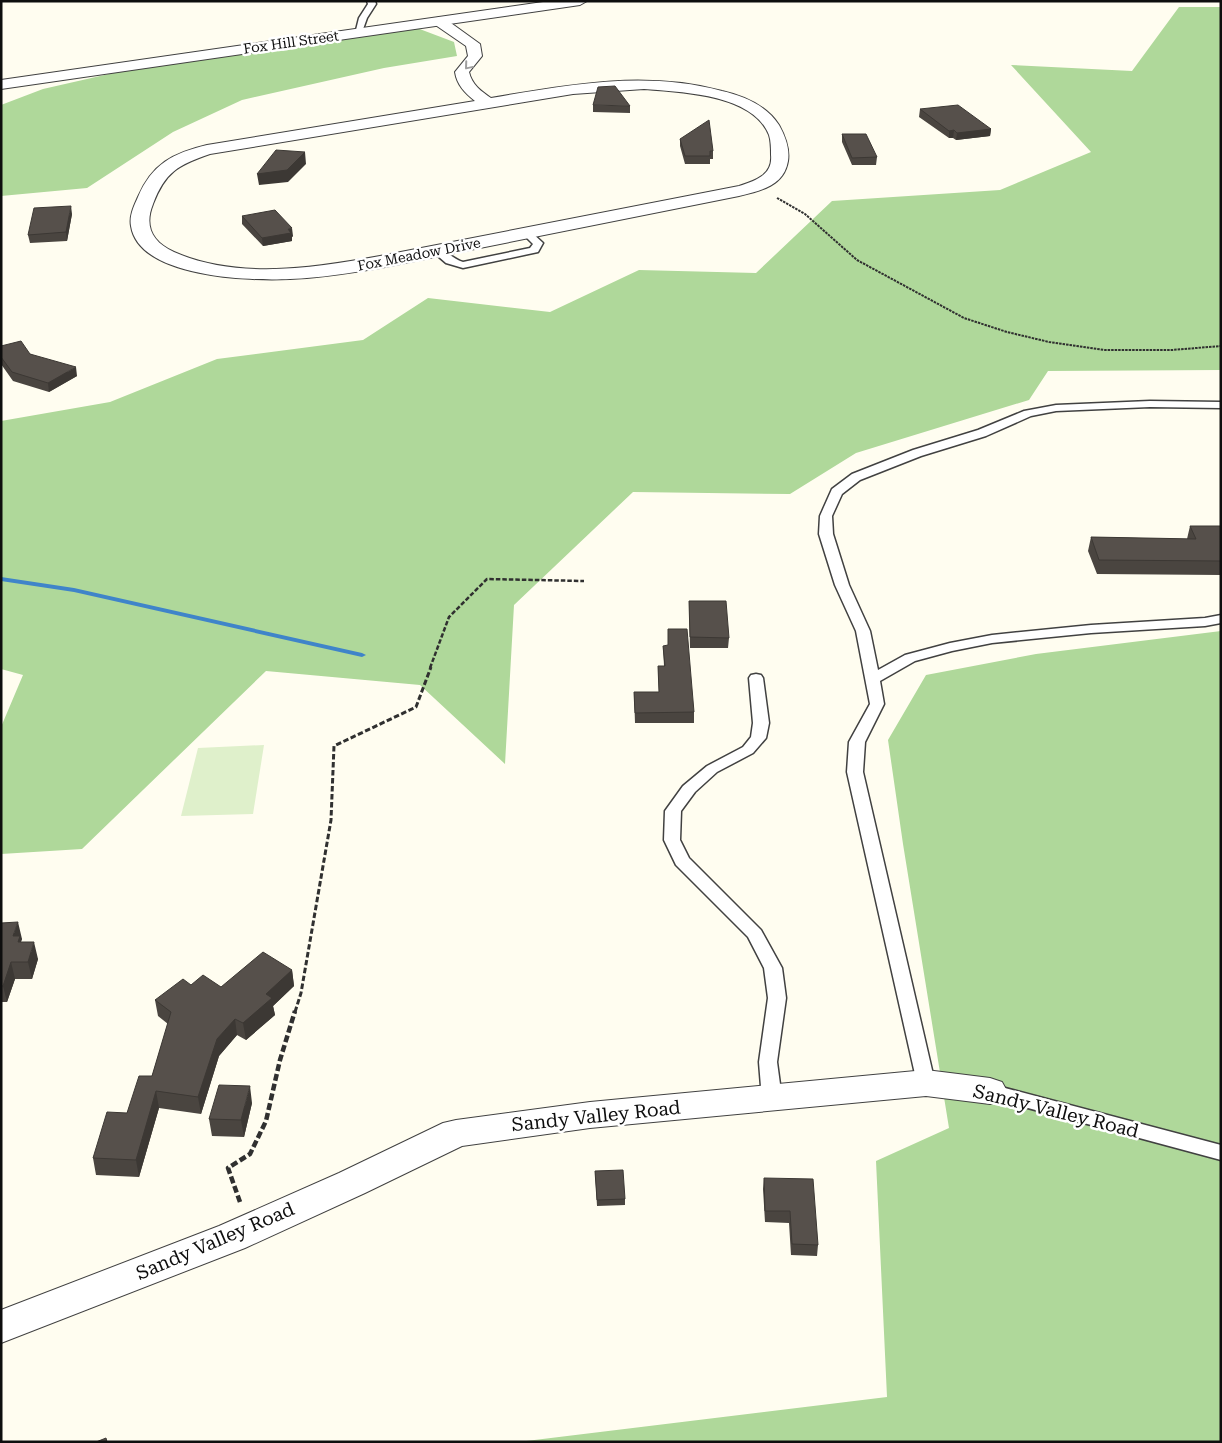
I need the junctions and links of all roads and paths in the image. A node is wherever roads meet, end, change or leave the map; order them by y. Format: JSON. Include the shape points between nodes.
{"nodes":[{"id":1,"x":371,"y":1,"type":"edge"},
{"id":2,"x":580,"y":1,"type":"edge"},
{"id":3,"x":456,"y":19,"type":"junction"},
{"id":4,"x":439,"y":21,"type":"junction"},
{"id":5,"x":358,"y":32,"type":"junction"},
{"id":6,"x":490,"y":46,"type":"dead end"},
{"id":7,"x":484,"y":83,"type":"dead end"},
{"id":8,"x":1,"y":85,"type":"edge"},
{"id":9,"x":508,"y":100,"type":"junction"},
{"id":10,"x":488,"y":103,"type":"junction"},
{"id":11,"x":755,"y":187,"type":"junction"},
{"id":12,"x":1221,"y":346,"type":"edge"},
{"id":13,"x":1221,"y":405,"type":"edge"},
{"id":14,"x":584,"y":581,"type":"dead end"},
{"id":15,"x":1221,"y":619,"type":"edge"},
{"id":16,"x":756,"y":678,"type":"dead end"},
{"id":17,"x":873,"y":679,"type":"junction"},
{"id":18,"x":926,"y":1083,"type":"junction"},
{"id":19,"x":990,"y":1091,"type":"joint"},
{"id":20,"x":772,"y":1098,"type":"junction"},
{"id":21,"x":1221,"y":1153,"type":"edge"},
{"id":22,"x":249,"y":1229,"type":"junction"},
{"id":23,"x":1,"y":1327,"type":"edge"}],
"edges":[{"from":1,"to":5,"type":"lane"},
{"from":2,"to":3,"type":"street","name":"Fox Hill Street"},
{"from":3,"to":4,"type":"street","name":"Fox Hill Street"},
{"from":3,"to":6,"type":"street"},
{"from":4,"to":5,"type":"street","name":"Fox Hill Street"},
{"from":4,"to":10,"type":"street","one_way":true,"via":[[474,44],[475,56],[462,72],[462,78]]},
{"from":5,"to":8,"type":"street","name":"Fox Hill Street"},
{"from":7,"to":9,"type":"street"},
{"from":9,"to":10,"type":"street","name":"Fox Meadow Drive"},
{"from":9,"to":11,"type":"street","name":"Fox Meadow Drive","via":[[573,89],[644,84],[711,92],[734,99],[767,117],[779,144],[779,167],[773,178]]},
{"from":10,"to":11,"type":"street","name":"Fox Meadow Drive","via":[[230,145],[185,157],[169,164],[151,184],[139,218],[140,230],[147,241],[170,258],[188,264],[229,272],[308,273],[437,251]]},
{"from":11,"to":12,"type":"path","via":[[805,214],[857,260],[964,318],[1050,342],[1104,350]]},
{"from":13,"to":17,"type":"lane","via":[[1131,404],[1056,408],[1028,413],[856,478],[836,492],[826,516],[826,534],[842,586],[863,631]]},
{"from":14,"to":22,"type":"path","via":[[487,579],[449,617],[416,707],[334,746],[331,820],[301,993],[280,1060],[266,1121],[250,1154],[228,1168]]},
{"from":15,"to":17,"type":"lane","via":[[992,639],[910,658]]},
{"from":16,"to":20,"type":"lane","via":[[761,723],[758,738],[748,750],[712,769],[690,789],[673,811],[672,840],[682,861],[755,934],[773,968],[777,998],[768,1062]]},
{"from":17,"to":18,"type":"lane","via":[[877,704],[857,742],[855,772]]},
{"from":18,"to":19,"type":"street","name":"Sandy Valley Road"},
{"from":18,"to":20,"type":"street","name":"Sandy Valley Road"},
{"from":19,"to":21,"type":"lane","name":"Sandy Valley Road"},
{"from":20,"to":22,"type":"street","name":"Sandy Valley Road","via":[[590,1115],[456,1133]]},
{"from":22,"to":23,"type":"street","name":"Sandy Valley Road"}]}
